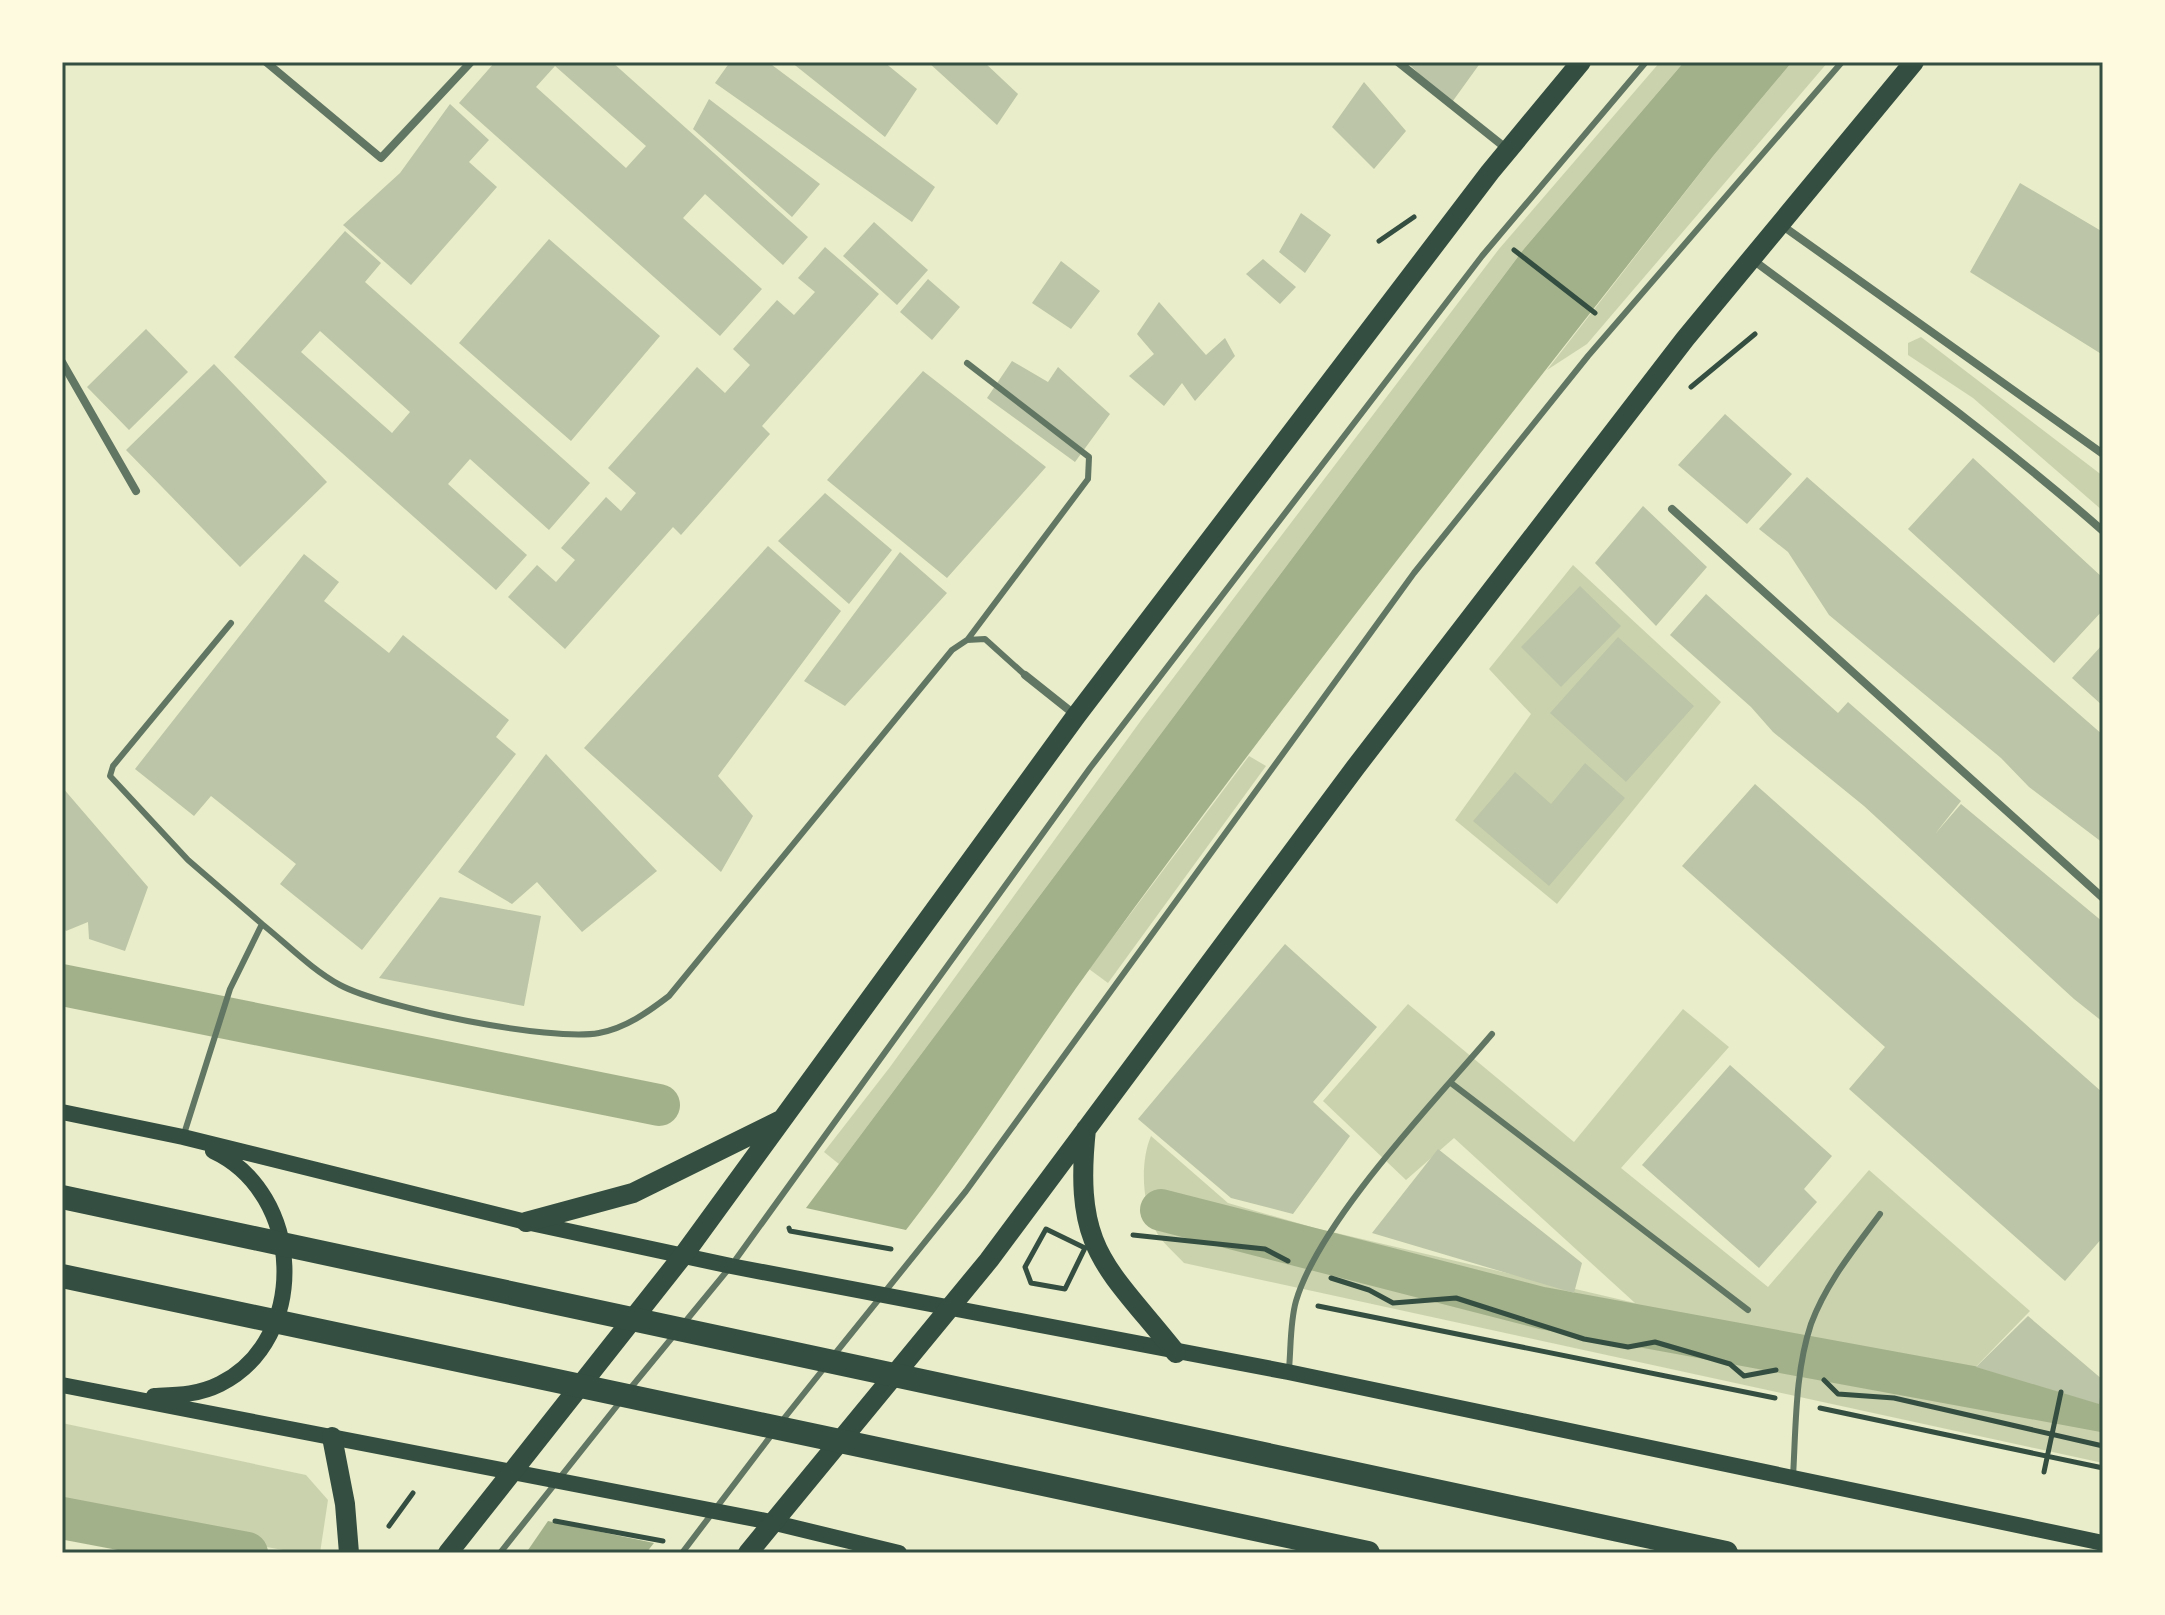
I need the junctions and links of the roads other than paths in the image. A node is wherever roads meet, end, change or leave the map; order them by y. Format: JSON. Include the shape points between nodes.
{"nodes":[{"id":1,"x":266,"y":62,"type":"edge"},
{"id":2,"x":471,"y":62,"type":"edge"},
{"id":3,"x":1398,"y":62,"type":"edge"},
{"id":4,"x":1581,"y":62,"type":"edge"},
{"id":5,"x":1646,"y":62,"type":"edge"},
{"id":6,"x":1842,"y":62,"type":"edge"},
{"id":7,"x":1914,"y":62,"type":"edge"},
{"id":8,"x":1508,"y":150,"type":"junction"},
{"id":9,"x":1779,"y":223,"type":"junction"},
{"id":10,"x":1750,"y":258,"type":"junction"},
{"id":11,"x":62,"y":362,"type":"edge"},
{"id":12,"x":967,"y":363,"type":"dead end"},
{"id":13,"x":2103,"y":454,"type":"edge"},
{"id":14,"x":136,"y":491,"type":"dead end"},
{"id":15,"x":1672,"y":509,"type":"dead end"},
{"id":16,"x":2103,"y":531,"type":"edge"},
{"id":17,"x":231,"y":623,"type":"dead end"},
{"id":18,"x":967,"y":640,"type":"junction"},
{"id":19,"x":1025,"y":675,"type":"joint"},
{"id":20,"x":1076,"y":716,"type":"junction"},
{"id":21,"x":2103,"y":898,"type":"edge"},
{"id":22,"x":262,"y":924,"type":"junction"},
{"id":23,"x":1492,"y":1034,"type":"dead end"},
{"id":24,"x":1451,"y":1083,"type":"junction"},
{"id":25,"x":62,"y":1112,"type":"edge"},
{"id":26,"x":786,"y":1118,"type":"junction"},
{"id":27,"x":1086,"y":1129,"type":"junction"},
{"id":28,"x":183,"y":1137,"type":"junction"},
{"id":29,"x":62,"y":1197,"type":"edge"},
{"id":30,"x":1880,"y":1214,"type":"dead end"},
{"id":31,"x":526,"y":1222,"type":"junction"},
{"id":32,"x":685,"y":1253,"type":"junction"},
{"id":33,"x":731,"y":1266,"type":"junction"},
{"id":34,"x":62,"y":1276,"type":"edge"},
{"id":35,"x":883,"y":1294,"type":"junction"},
{"id":36,"x":949,"y":1307,"type":"junction"},
{"id":37,"x":1748,"y":1310,"type":"dead end"},
{"id":38,"x":1176,"y":1353,"type":"junction"},
{"id":39,"x":1288,"y":1372,"type":"junction"},
{"id":40,"x":62,"y":1385,"type":"edge"},
{"id":41,"x":120,"y":1397,"type":"junction"},
{"id":42,"x":332,"y":1437,"type":"junction"},
{"id":43,"x":511,"y":1473,"type":"junction"},
{"id":44,"x":1793,"y":1477,"type":"junction"},
{"id":45,"x":555,"y":1482,"type":"junction"},
{"id":46,"x":710,"y":1513,"type":"junction"},
{"id":47,"x":771,"y":1522,"type":"junction"},
{"id":48,"x":2103,"y":1543,"type":"edge"},
{"id":49,"x":349,"y":1553,"type":"edge"},
{"id":50,"x":448,"y":1553,"type":"edge"},
{"id":51,"x":500,"y":1553,"type":"edge"},
{"id":52,"x":682,"y":1553,"type":"edge"},
{"id":53,"x":748,"y":1553,"type":"edge"},
{"id":54,"x":899,"y":1553,"type":"edge"},
{"id":55,"x":1368,"y":1553,"type":"edge"},
{"id":56,"x":1726,"y":1553,"type":"edge"}],
"edges":[{"from":1,"to":2,"type":"street","via":[[381,158]]},
{"from":3,"to":8,"type":"street"},
{"from":4,"to":8,"type":"main road"},
{"from":5,"to":33,"type":"lane","via":[[1482,256],[1099,755]]},
{"from":6,"to":35,"type":"lane","via":[[1588,356],[1414,573],[1025,1111]]},
{"from":7,"to":9,"type":"main road"},
{"from":8,"to":20,"type":"main road"},
{"from":9,"to":10,"type":"main road"},
{"from":9,"to":13,"type":"street"},
{"from":10,"to":16,"type":"street","via":[[1952,407]]},
{"from":10,"to":27,"type":"main road","via":[[1373,743]]},
{"from":11,"to":14,"type":"street"},
{"from":12,"to":18,"type":"lane","via":[[1089,457],[1088,479]]},
{"from":15,"to":21,"type":"street"},
{"from":17,"to":22,"type":"lane","via":[[110,776],[188,860]]},
{"from":18,"to":19,"type":"lane","via":[[985,639]]},
{"from":18,"to":22,"type":"lane","via":[[952,650],[669,996],[640,1018],[598,1034],[426,1013],[340,985]]},
{"from":19,"to":20,"type":"street"},
{"from":20,"to":26,"type":"main road"},
{"from":22,"to":28,"type":"lane","via":[[230,989]]},
{"from":23,"to":24,"type":"lane"},
{"from":24,"to":37,"type":"lane"},
{"from":24,"to":39,"type":"lane","via":[[1317,1258],[1296,1301]]},
{"from":25,"to":28,"type":"main road"},
{"from":26,"to":31,"type":"main road","via":[[633,1193]]},
{"from":26,"to":32,"type":"main road"},
{"from":27,"to":36,"type":"main road"},
{"from":27,"to":38,"type":"main road","via":[[1080,1179],[1086,1226],[1113,1278]]},
{"from":28,"to":31,"type":"main road"},
{"from":28,"to":41,"type":"main road","via":[[225,1157],[259,1190],[282,1244],[282,1301],[262,1347],[221,1384],[191,1395]]},
{"from":29,"to":56,"type":"highway"},
{"from":30,"to":44,"type":"lane","via":[[1834,1277],[1811,1324],[1797,1393]]},
{"from":31,"to":32,"type":"main road"},
{"from":32,"to":33,"type":"main road"},
{"from":32,"to":43,"type":"main road"},
{"from":33,"to":35,"type":"main road"},
{"from":33,"to":45,"type":"lane"},
{"from":34,"to":55,"type":"highway"},
{"from":35,"to":36,"type":"main road"},
{"from":35,"to":46,"type":"lane"},
{"from":36,"to":38,"type":"main road"},
{"from":36,"to":47,"type":"main road"},
{"from":38,"to":39,"type":"main road"},
{"from":39,"to":44,"type":"main road"},
{"from":40,"to":41,"type":"main road"},
{"from":41,"to":42,"type":"main road"},
{"from":42,"to":43,"type":"main road"},
{"from":42,"to":49,"type":"main road"},
{"from":43,"to":45,"type":"main road"},
{"from":43,"to":50,"type":"main road"},
{"from":44,"to":48,"type":"main road"},
{"from":45,"to":46,"type":"main road"},
{"from":45,"to":51,"type":"lane"},
{"from":46,"to":47,"type":"main road"},
{"from":46,"to":52,"type":"lane"},
{"from":47,"to":53,"type":"main road"},
{"from":47,"to":54,"type":"main road"}]}
